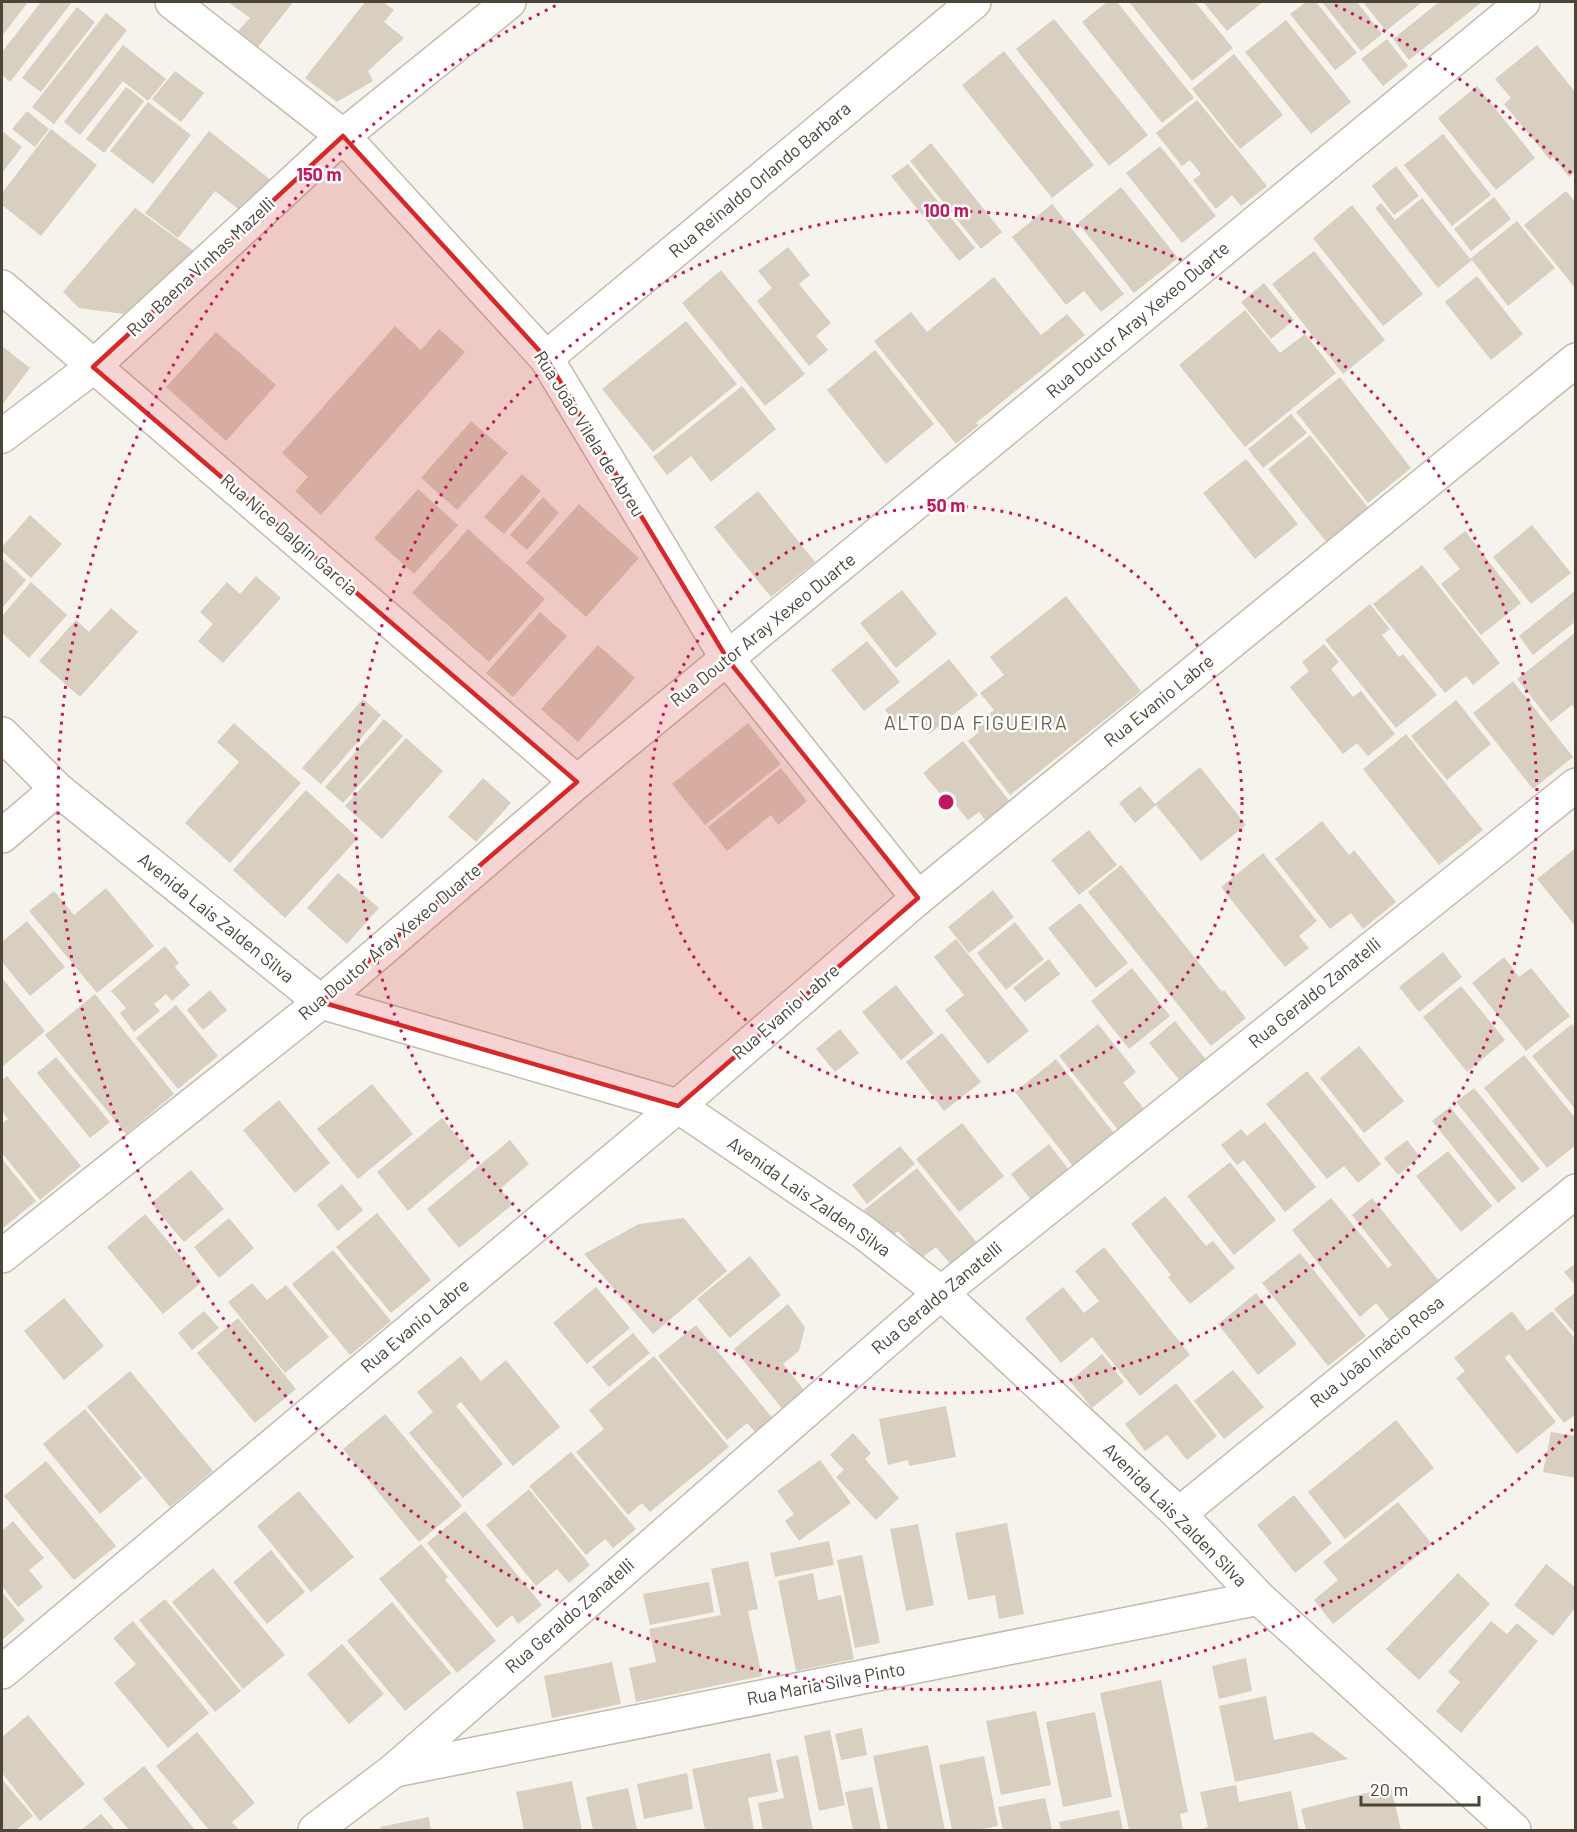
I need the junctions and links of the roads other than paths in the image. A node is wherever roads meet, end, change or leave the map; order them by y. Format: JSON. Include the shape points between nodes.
{"nodes":[{"id":1,"x":172,"y":2,"type":"edge"},
{"id":2,"x":509,"y":2,"type":"edge"},
{"id":3,"x":974,"y":2,"type":"edge"},
{"id":4,"x":1523,"y":2,"type":"edge"},
{"id":5,"x":343,"y":136,"type":"junction"},
{"id":6,"x":2,"y":287,"type":"edge"},
{"id":7,"x":546,"y":358,"type":"junction"},
{"id":8,"x":1575,"y":360,"type":"edge"},
{"id":9,"x":93,"y":367,"type":"junction"},
{"id":10,"x":2,"y":436,"type":"edge"},
{"id":11,"x":728,"y":660,"type":"junction"},
{"id":12,"x":2,"y":734,"type":"edge"},
{"id":13,"x":577,"y":782,"type":"junction"},
{"id":14,"x":1575,"y":785,"type":"edge"},
{"id":15,"x":57,"y":789,"type":"junction"},
{"id":16,"x":2,"y":836,"type":"edge"},
{"id":17,"x":918,"y":898,"type":"junction"},
{"id":18,"x":321,"y":1002,"type":"junction"},
{"id":19,"x":678,"y":1106,"type":"junction"},
{"id":20,"x":1575,"y":1191,"type":"edge"},
{"id":21,"x":2,"y":1256,"type":"edge"},
{"id":22,"x":941,"y":1293,"type":"junction"},
{"id":23,"x":1179,"y":1514,"type":"junction"},
{"id":24,"x":1258,"y":1598,"type":"junction"},
{"id":25,"x":2,"y":1672,"type":"edge"},
{"id":26,"x":393,"y":1771,"type":"junction"},
{"id":27,"x":315,"y":1830,"type":"edge"},
{"id":28,"x":1514,"y":1830,"type":"edge"}],
"edges":[{"from":1,"to":5,"type":"street","name":"Rua João Vilela de Abreu"},
{"from":2,"to":5,"type":"street","name":"Rua Baena Vinhas Mazelli"},
{"from":3,"to":7,"type":"street","name":"Rua Reinaldo Orlando Barbara"},
{"from":4,"to":11,"type":"street","name":"Rua Doutor Aray Xexeo Duarte"},
{"from":5,"to":7,"type":"street","name":"Rua João Vilela de Abreu"},
{"from":5,"to":9,"type":"street","name":"Rua Baena Vinhas Mazelli"},
{"from":6,"to":9,"type":"street","name":"Rua Nice Dalgin Garcia"},
{"from":7,"to":11,"type":"street","name":"Rua João Vilela de Abreu"},
{"from":8,"to":17,"type":"street","name":"Rua Evanio Labre"},
{"from":9,"to":10,"type":"street","name":"Rua Baena Vinhas Mazelli"},
{"from":9,"to":13,"type":"street","name":"Rua Nice Dalgin Garcia"},
{"from":11,"to":13,"type":"street","name":"Rua Doutor Aray Xexeo Duarte"},
{"from":11,"to":17,"type":"street","name":"Rua João Vilela de Abreu"},
{"from":12,"to":15,"type":"street","name":"Avenida Lais Zalden Silva"},
{"from":13,"to":18,"type":"street","name":"Rua Doutor Aray Xexeo Duarte"},
{"from":14,"to":22,"type":"street","name":"Rua Geraldo Zanatelli"},
{"from":15,"to":16,"type":"street"},
{"from":15,"to":18,"type":"street","name":"Avenida Lais Zalden Silva"},
{"from":17,"to":19,"type":"street","name":"Rua Evanio Labre"},
{"from":18,"to":19,"type":"street","name":"Avenida Lais Zalden Silva"},
{"from":18,"to":21,"type":"street","name":"Rua Doutor Aray Xexeo Duarte"},
{"from":19,"to":22,"type":"street","name":"Avenida Lais Zalden Silva","via":[[863,1233]]},
{"from":19,"to":25,"type":"street","name":"Rua Evanio Labre"},
{"from":20,"to":23,"type":"street","name":"Rua João Inácio Rosa"},
{"from":22,"to":23,"type":"street","name":"Avenida Lais Zalden Silva"},
{"from":22,"to":26,"type":"street","name":"Rua Geraldo Zanatelli"},
{"from":23,"to":24,"type":"street","name":"Avenida Lais Zalden Silva"},
{"from":24,"to":26,"type":"street","name":"Rua Maria Silva Pinto"},
{"from":24,"to":28,"type":"street","name":"Avenida Lais Zalden Silva"},
{"from":26,"to":27,"type":"street","name":"Rua Geraldo Zanatelli"}]}
